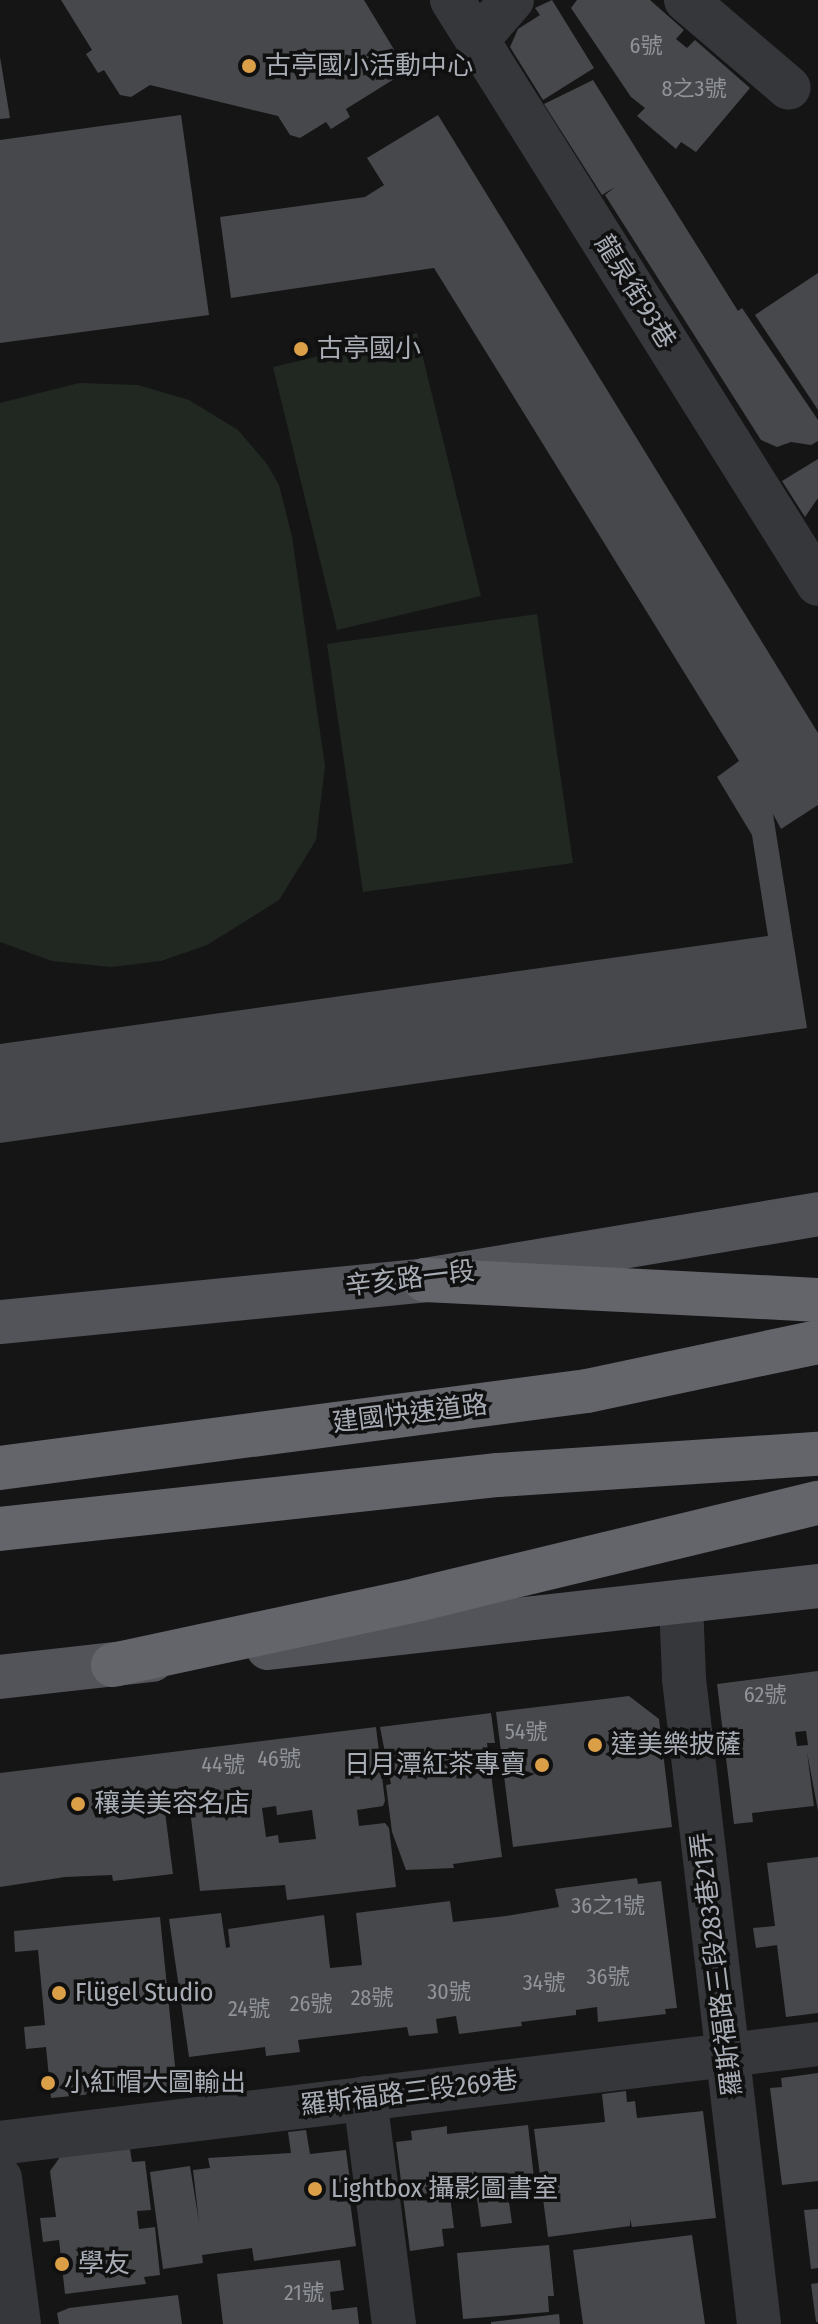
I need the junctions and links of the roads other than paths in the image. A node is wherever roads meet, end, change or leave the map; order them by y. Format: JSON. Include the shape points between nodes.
{"nodes":[{"id":1,"x":452,"y":0,"type":"edge"},
{"id":2,"x":512,"y":0,"type":"edge"},
{"id":3,"x":686,"y":0,"type":"edge"},
{"id":4,"x":477,"y":40,"type":"junction"},
{"id":5,"x":789,"y":88,"type":"dead end"},
{"id":6,"x":818,"y":584,"type":"edge"},
{"id":7,"x":818,"y":1214,"type":"edge"},
{"id":8,"x":425,"y":1280,"type":"junction"},
{"id":9,"x":818,"y":1300,"type":"edge"},
{"id":10,"x":0,"y":1322,"type":"edge"},
{"id":11,"x":818,"y":1342,"type":"edge"},
{"id":12,"x":818,"y":1374,"type":"edge"},
{"id":13,"x":587,"y":1391,"type":"junction"},
{"id":14,"x":818,"y":1425,"type":"edge"},
{"id":15,"x":818,"y":1454,"type":"edge"},
{"id":16,"x":0,"y":1468,"type":"edge"},
{"id":17,"x":498,"y":1475,"type":"junction"},
{"id":18,"x":818,"y":1503,"type":"edge"},
{"id":19,"x":0,"y":1529,"type":"edge"},
{"id":20,"x":818,"y":1586,"type":"edge"},
{"id":21,"x":681,"y":1603,"type":"junction"},
{"id":22,"x":113,"y":1665,"type":"junction"},
{"id":23,"x":0,"y":1677,"type":"edge"},
{"id":24,"x":818,"y":2044,"type":"edge"},
{"id":25,"x":728,"y":2055,"type":"junction"},
{"id":26,"x":365,"y":2098,"type":"junction"},
{"id":27,"x":0,"y":2143,"type":"edge"},
{"id":28,"x":0,"y":2178,"type":"edge"},
{"id":29,"x":19,"y":2324,"type":"edge"},
{"id":30,"x":394,"y":2324,"type":"edge"},
{"id":31,"x":759,"y":2324,"type":"edge"}],
"edges":[{"from":1,"to":4,"type":"street","name":"龍泉街93巷"},
{"from":2,"to":4,"type":"street"},
{"from":3,"to":5,"type":"street"},
{"from":4,"to":6,"type":"street","name":"龍泉街93巷"},
{"from":7,"to":8,"type":"main road","name":"辛亥路一段"},
{"from":8,"to":9,"type":"highway"},
{"from":8,"to":10,"type":"main road","name":"辛亥路一段"},
{"from":11,"to":13,"type":"highway","name":"建國快速道路"},
{"from":12,"to":13,"type":"highway"},
{"from":13,"to":16,"type":"highway","name":"建國快速道路"},
{"from":14,"to":17,"type":"highway"},
{"from":15,"to":17,"type":"highway"},
{"from":17,"to":19,"type":"highway"},
{"from":18,"to":22,"type":"highway","via":[[420,1599]]},
{"from":20,"to":21,"type":"main road"},
{"from":21,"to":22,"type":"main road"},
{"from":21,"to":25,"type":"street","name":"羅斯福路三段283巷21弄","via":[[684,1679]]},
{"from":22,"to":23,"type":"main road"},
{"from":24,"to":25,"type":"street","name":"羅斯福路三段269巷"},
{"from":25,"to":26,"type":"street","name":"羅斯福路三段269巷"},
{"from":25,"to":31,"type":"street","name":"羅斯福路三段283巷21弄"},
{"from":26,"to":27,"type":"street","name":"羅斯福路三段269巷"},
{"from":26,"to":30,"type":"street"},
{"from":28,"to":29,"type":"street"}]}
